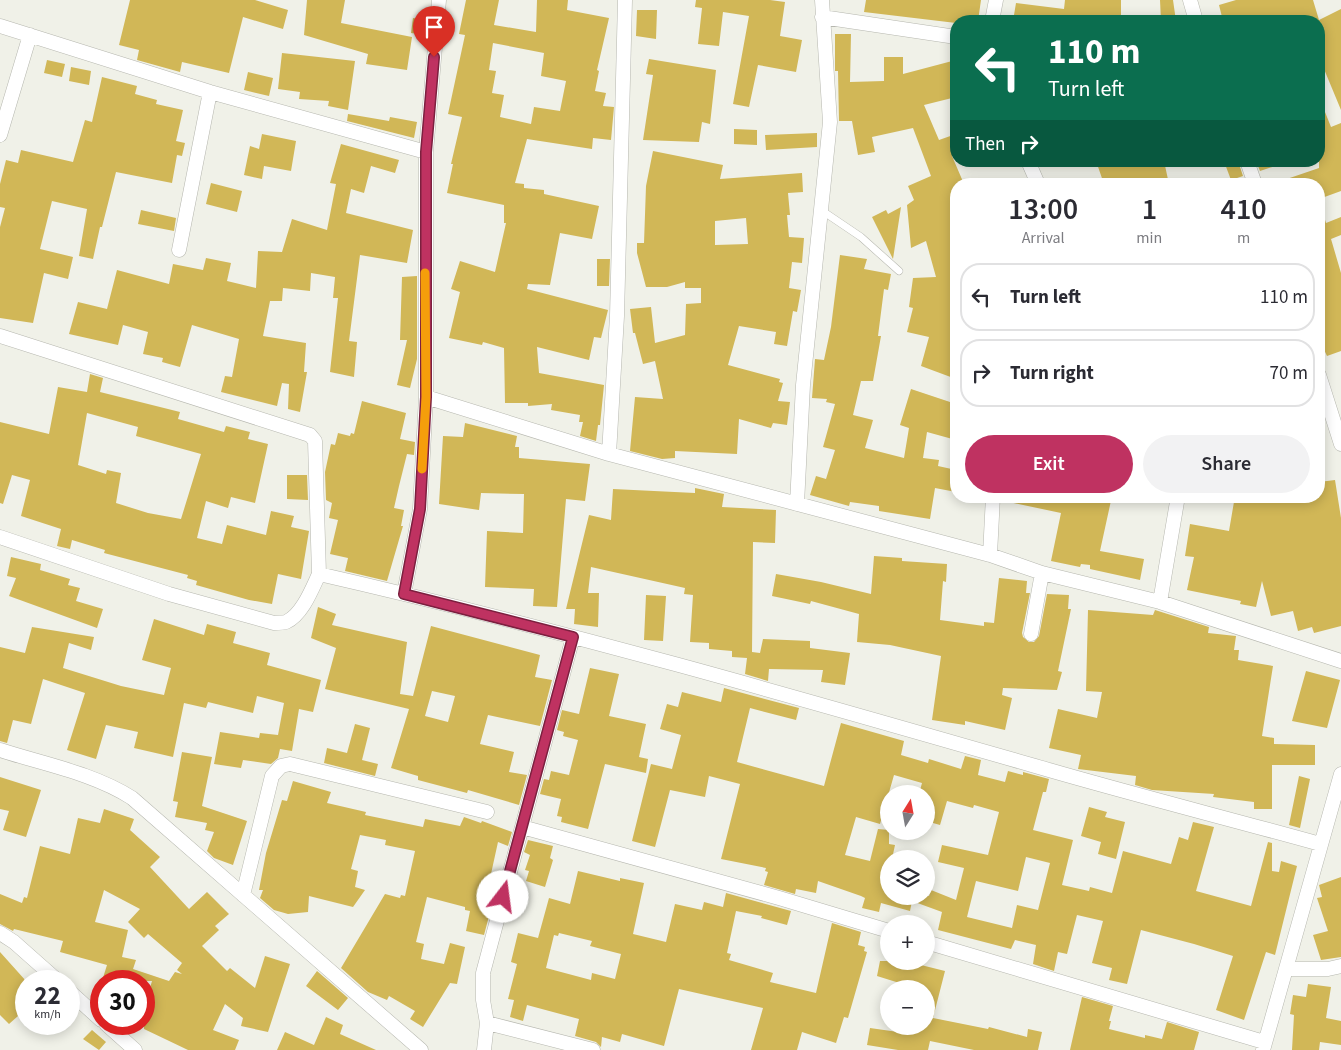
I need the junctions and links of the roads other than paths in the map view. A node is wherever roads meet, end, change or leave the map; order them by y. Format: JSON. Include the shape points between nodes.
{"nodes":[{"id":1,"x":439,"y":0,"type":"edge"},
{"id":2,"x":625,"y":0,"type":"edge"},
{"id":3,"x":822,"y":0,"type":"edge"},
{"id":4,"x":996,"y":0,"type":"edge"},
{"id":5,"x":1190,"y":0,"type":"edge"},
{"id":6,"x":993,"y":15,"type":"edge"},
{"id":7,"x":1194,"y":15,"type":"edge"},
{"id":8,"x":822,"y":18,"type":"junction"},
{"id":9,"x":0,"y":26,"type":"edge"},
{"id":10,"x":30,"y":35,"type":"junction"},
{"id":11,"x":950,"y":36,"type":"edge"},
{"id":12,"x":210,"y":92,"type":"junction"},
{"id":13,"x":0,"y":135,"type":"edge"},
{"id":14,"x":426,"y":152,"type":"junction"},
{"id":15,"x":821,"y":210,"type":"junction"},
{"id":16,"x":179,"y":250,"type":"dead end"},
{"id":17,"x":899,"y":271,"type":"dead end"},
{"id":18,"x":0,"y":336,"type":"edge"},
{"id":19,"x":1325,"y":394,"type":"edge"},
{"id":20,"x":426,"y":397,"type":"junction"},
{"id":21,"x":1341,"y":444,"type":"edge"},
{"id":22,"x":609,"y":454,"type":"junction"},
{"id":23,"x":993,"y":503,"type":"edge"},
{"id":24,"x":1177,"y":503,"type":"edge"},
{"id":25,"x":797,"y":504,"type":"junction"},
{"id":26,"x":1,"y":541,"type":"edge"},
{"id":27,"x":990,"y":555,"type":"junction"},
{"id":28,"x":1042,"y":573,"type":"junction"},
{"id":29,"x":319,"y":574,"type":"junction"},
{"id":30,"x":404,"y":594,"type":"junction"},
{"id":31,"x":1160,"y":602,"type":"junction"},
{"id":32,"x":1032,"y":634,"type":"dead end"},
{"id":33,"x":573,"y":637,"type":"junction"},
{"id":34,"x":1341,"y":662,"type":"edge"},
{"id":35,"x":0,"y":750,"type":"edge"},
{"id":36,"x":1341,"y":774,"type":"edge"},
{"id":37,"x":487,"y":812,"type":"dead end"},
{"id":38,"x":522,"y":827,"type":"junction"},
{"id":39,"x":1320,"y":844,"type":"junction"},
{"id":40,"x":243,"y":896,"type":"junction"},
{"id":41,"x":880,"y":928,"type":"edge"},
{"id":42,"x":0,"y":933,"type":"edge"},
{"id":43,"x":935,"y":945,"type":"edge"},
{"id":44,"x":1341,"y":966,"type":"edge"},
{"id":45,"x":1286,"y":969,"type":"junction"},
{"id":46,"x":46,"y":970,"type":"edge"},
{"id":47,"x":80,"y":1000,"type":"edge"},
{"id":48,"x":90,"y":1010,"type":"edge"},
{"id":49,"x":487,"y":1023,"type":"junction"},
{"id":50,"x":118,"y":1035,"type":"edge"},
{"id":51,"x":1264,"y":1046,"type":"edge"},
{"id":52,"x":135,"y":1050,"type":"edge"},
{"id":53,"x":420,"y":1050,"type":"edge"},
{"id":54,"x":484,"y":1050,"type":"edge"},
{"id":55,"x":593,"y":1050,"type":"edge"}],
"edges":[{"from":1,"to":14,"type":"street"},
{"from":2,"to":22,"type":"street","via":[[617,316]]},
{"from":3,"to":8,"type":"street"},
{"from":4,"to":6,"type":"street"},
{"from":5,"to":7,"type":"street"},
{"from":8,"to":11,"type":"street"},
{"from":8,"to":15,"type":"street","via":[[830,122]]},
{"from":9,"to":10,"type":"street"},
{"from":10,"to":12,"type":"street"},
{"from":10,"to":13,"type":"street"},
{"from":12,"to":14,"type":"street"},
{"from":12,"to":16,"type":"street"},
{"from":14,"to":20,"type":"street"},
{"from":15,"to":17,"type":"lane","via":[[861,237]]},
{"from":15,"to":25,"type":"street","via":[[803,385]]},
{"from":18,"to":29,"type":"street","via":[[310,435],[315,441]]},
{"from":19,"to":21,"type":"street"},
{"from":20,"to":22,"type":"street"},
{"from":20,"to":30,"type":"street","via":[[420,509]]},
{"from":22,"to":25,"type":"street"},
{"from":23,"to":27,"type":"street"},
{"from":24,"to":31,"type":"street"},
{"from":25,"to":27,"type":"street"},
{"from":26,"to":29,"type":"street","via":[[274,623],[286,622],[297,613]]},
{"from":27,"to":28,"type":"street"},
{"from":28,"to":31,"type":"street"},
{"from":28,"to":32,"type":"street"},
{"from":29,"to":30,"type":"street"},
{"from":30,"to":33,"type":"street"},
{"from":31,"to":34,"type":"street"},
{"from":33,"to":38,"type":"street"},
{"from":33,"to":39,"type":"street"},
{"from":35,"to":40,"type":"street","via":[[117,789],[132,798]]},
{"from":36,"to":39,"type":"street"},
{"from":37,"to":40,"type":"street","via":[[290,764],[280,766],[272,776]]},
{"from":38,"to":41,"type":"street"},
{"from":38,"to":49,"type":"street","via":[[483,973]]},
{"from":39,"to":45,"type":"street"},
{"from":40,"to":53,"type":"street"},
{"from":42,"to":46,"type":"street"},
{"from":43,"to":51,"type":"street"},
{"from":44,"to":45,"type":"street"},
{"from":45,"to":51,"type":"street"},
{"from":47,"to":48,"type":"street"},
{"from":49,"to":54,"type":"street"},
{"from":49,"to":55,"type":"street"},
{"from":50,"to":52,"type":"street"}]}
